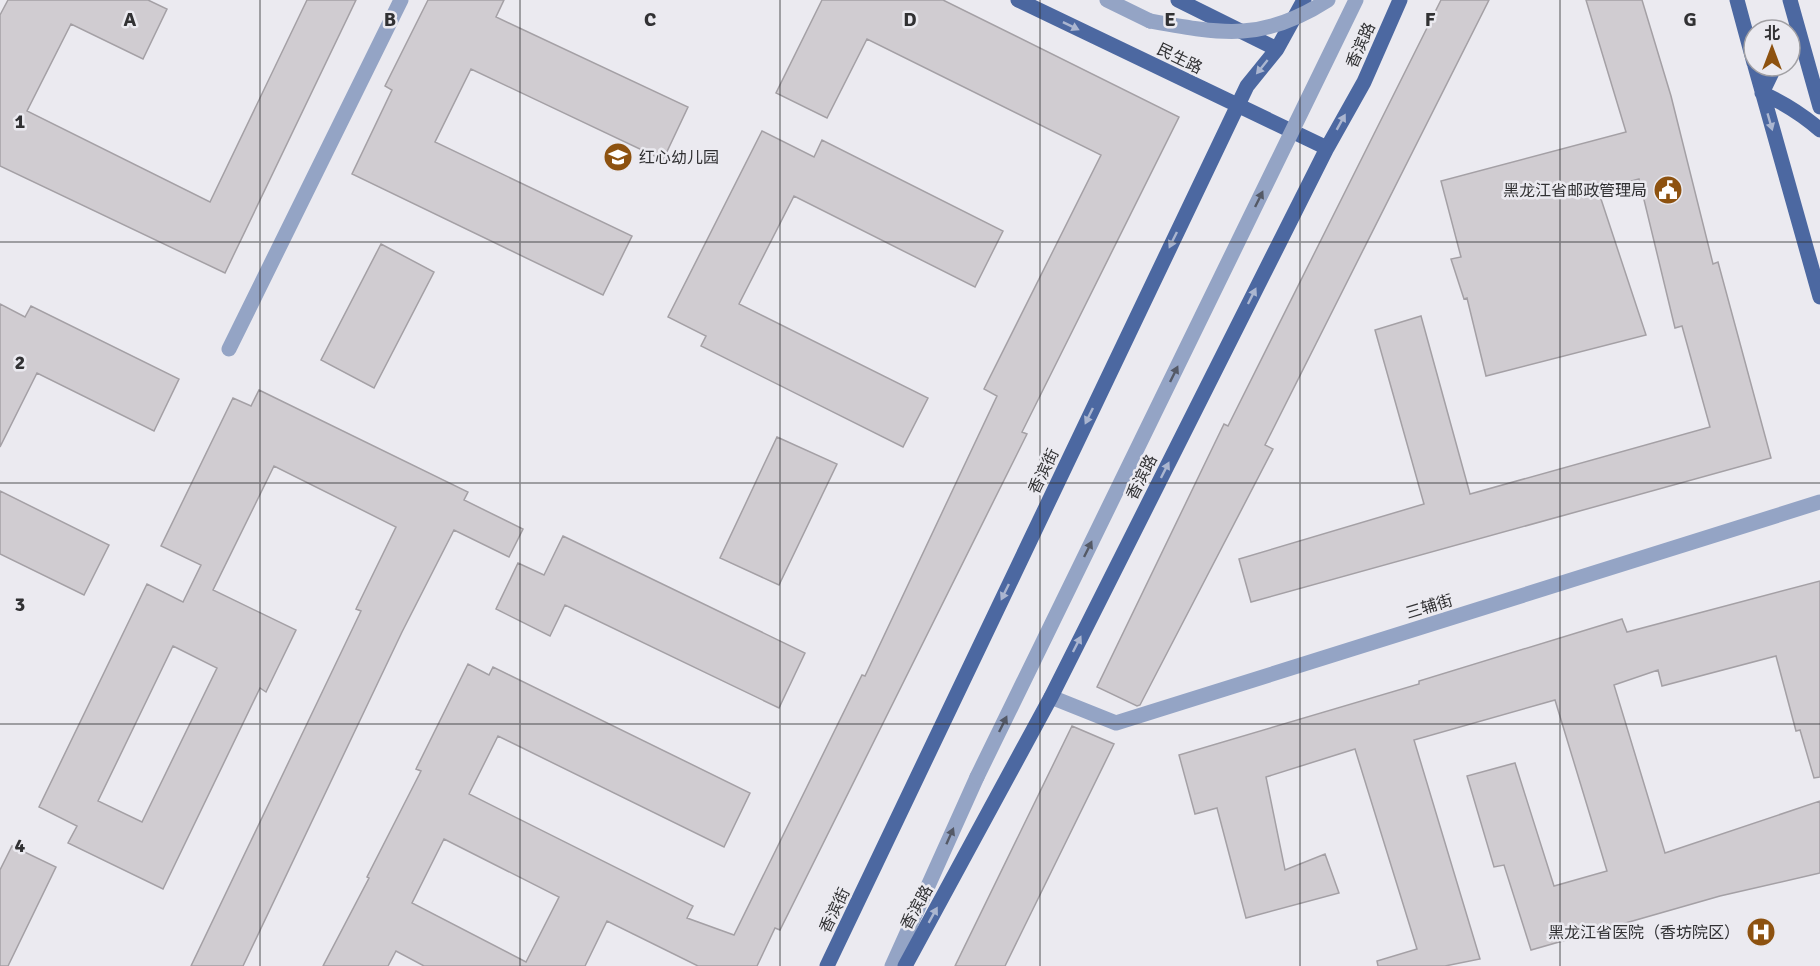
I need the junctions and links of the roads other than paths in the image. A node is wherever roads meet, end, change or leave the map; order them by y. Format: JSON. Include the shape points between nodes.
{"nodes":[{"id":1,"x":401,"y":0,"type":"edge"},
{"id":2,"x":1018,"y":0,"type":"edge"},
{"id":3,"x":1107,"y":0,"type":"edge"},
{"id":4,"x":1178,"y":0,"type":"edge"},
{"id":5,"x":1304,"y":0,"type":"edge"},
{"id":6,"x":1329,"y":0,"type":"edge"},
{"id":7,"x":1356,"y":0,"type":"edge"},
{"id":8,"x":1400,"y":0,"type":"edge"},
{"id":9,"x":1737,"y":0,"type":"edge"},
{"id":10,"x":1789,"y":0,"type":"edge"},
{"id":11,"x":1787,"y":18,"type":"edge"},
{"id":12,"x":1742,"y":19,"type":"edge"},
{"id":13,"x":1277,"y":49,"type":"junction"},
{"id":14,"x":1758,"y":78,"type":"edge"},
{"id":15,"x":1769,"y":78,"type":"edge"},
{"id":16,"x":1762,"y":93,"type":"junction"},
{"id":17,"x":1237,"y":106,"type":"junction"},
{"id":18,"x":1820,"y":107,"type":"edge"},
{"id":19,"x":1820,"y":130,"type":"edge"},
{"id":20,"x":1327,"y":148,"type":"junction"},
{"id":21,"x":1820,"y":297,"type":"edge"},
{"id":22,"x":229,"y":349,"type":"dead end"},
{"id":23,"x":1820,"y":502,"type":"edge"},
{"id":24,"x":1051,"y":697,"type":"junction"},
{"id":25,"x":827,"y":966,"type":"edge"},
{"id":26,"x":892,"y":966,"type":"edge"},
{"id":27,"x":905,"y":966,"type":"edge"}],
"edges":[{"from":1,"to":22,"type":"street"},
{"from":2,"to":17,"type":"main road","name":"民生路","one_way":true},
{"from":3,"to":6,"type":"street","bridge":true,"via":[[1150,21],[1231,33],[1273,27]]},
{"from":4,"to":13,"type":"main road"},
{"from":5,"to":13,"type":"main road","name":"香滨街"},
{"from":26,"to":7,"type":"street","one_way":true,"bridge":true,"via":[[977,777]]},
{"from":20,"to":8,"type":"main road","name":"香滨路","one_way":true,"via":[[1364,81]]},
{"from":9,"to":12,"type":"main road"},
{"from":10,"to":11,"type":"main road"},
{"from":10,"to":18,"type":"main road"},
{"from":13,"to":17,"type":"main road","name":"香滨街","one_way":true,"via":[[1247,86]]},
{"from":14,"to":16,"type":"main road"},
{"from":15,"to":16,"type":"main road"},
{"from":16,"to":19,"type":"main road","via":[[1783,102]]},
{"from":16,"to":21,"type":"main road","one_way":true},
{"from":17,"to":20,"type":"main road","name":"民生路"},
{"from":17,"to":25,"type":"main road","name":"香滨街","one_way":true},
{"from":24,"to":20,"type":"main road","name":"香滨路","one_way":true},
{"from":23,"to":24,"type":"street","name":"三辅街","via":[[1116,723]]},
{"from":27,"to":24,"type":"main road","name":"香滨路","one_way":true}]}
